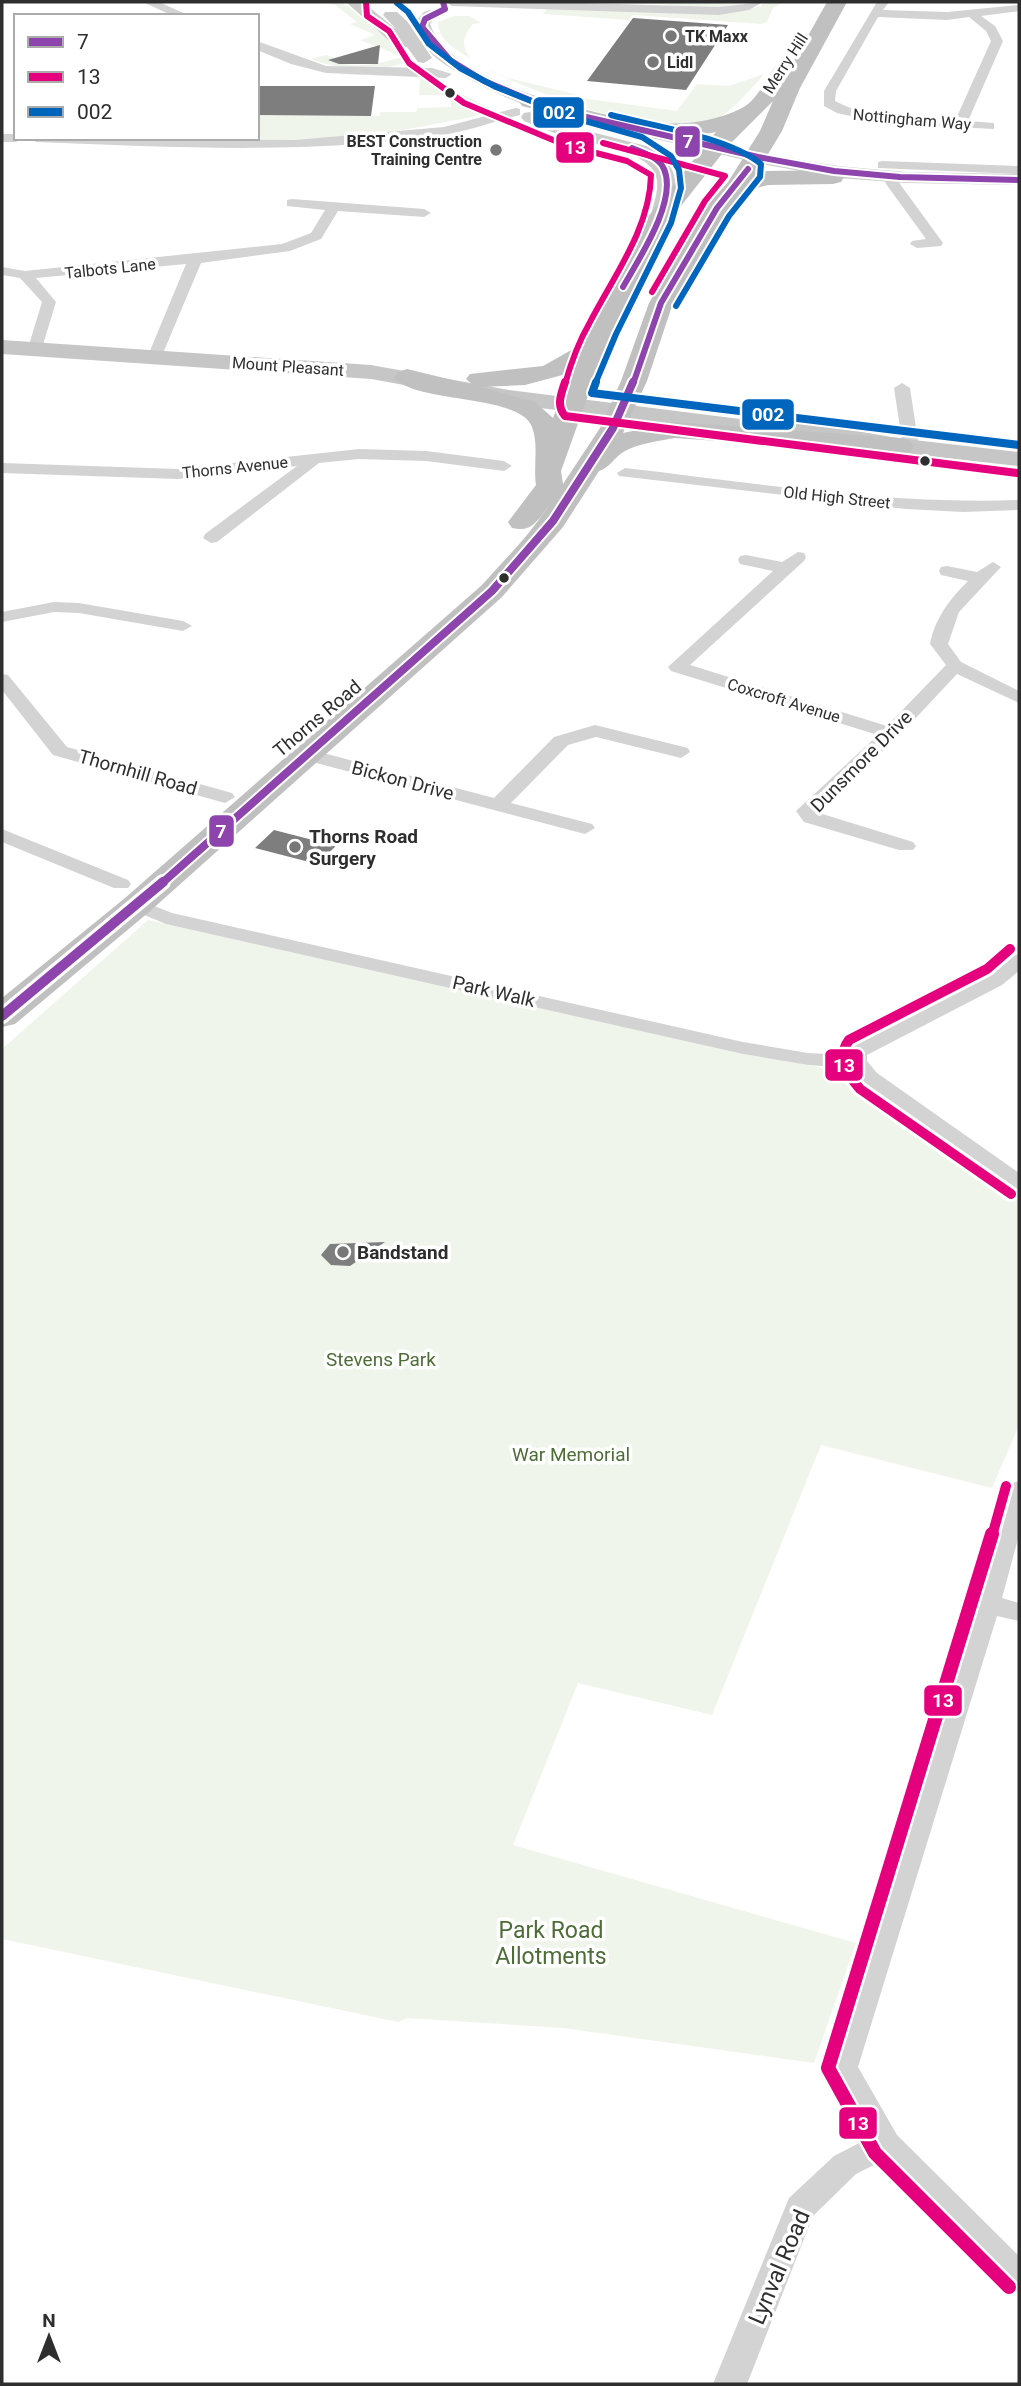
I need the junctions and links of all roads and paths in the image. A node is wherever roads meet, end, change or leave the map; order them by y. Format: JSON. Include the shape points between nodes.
{"nodes":[{"id":1,"x":149,"y":2,"type":"edge"},
{"id":2,"x":354,"y":2,"type":"edge"},
{"id":3,"x":443,"y":2,"type":"edge"},
{"id":4,"x":452,"y":2,"type":"edge"},
{"id":5,"x":822,"y":2,"type":"edge"},
{"id":6,"x":837,"y":2,"type":"edge"},
{"id":7,"x":883,"y":2,"type":"edge"},
{"id":8,"x":755,"y":3,"type":"edge"},
{"id":9,"x":1019,"y":8,"type":"edge"},
{"id":10,"x":382,"y":11,"type":"edge"},
{"id":11,"x":874,"y":13,"type":"junction"},
{"id":12,"x":179,"y":14,"type":"edge"},
{"id":13,"x":430,"y":15,"type":"junction"},
{"id":14,"x":974,"y":15,"type":"junction"},
{"id":15,"x":259,"y":46,"type":"edge"},
{"id":16,"x":421,"y":55,"type":"junction"},
{"id":17,"x":387,"y":71,"type":"junction"},
{"id":18,"x":446,"y":74,"type":"junction"},
{"id":19,"x":789,"y":88,"type":"junction"},
{"id":20,"x":756,"y":104,"type":"junction"},
{"id":21,"x":523,"y":106,"type":"junction"},
{"id":22,"x":571,"y":113,"type":"joint"},
{"id":23,"x":960,"y":124,"type":"junction"},
{"id":24,"x":989,"y":126,"type":"dead end"},
{"id":25,"x":771,"y":131,"type":"junction"},
{"id":26,"x":93,"y":140,"type":"edge"},
{"id":27,"x":632,"y":148,"type":"junction"},
{"id":28,"x":727,"y":162,"type":"junction"},
{"id":29,"x":1019,"y":170,"type":"edge"},
{"id":30,"x":884,"y":173,"type":"junction"},
{"id":31,"x":833,"y":177,"type":"joint"},
{"id":32,"x":1019,"y":180,"type":"edge"},
{"id":33,"x":292,"y":203,"type":"dead end"},
{"id":34,"x":334,"y":206,"type":"junction"},
{"id":35,"x":424,"y":213,"type":"dead end"},
{"id":36,"x":659,"y":218,"type":"junction"},
{"id":37,"x":917,"y":244,"type":"dead end"},
{"id":38,"x":642,"y":247,"type":"junction"},
{"id":39,"x":195,"y":259,"type":"junction"},
{"id":40,"x":2,"y":271,"type":"edge"},
{"id":41,"x":24,"y":275,"type":"junction"},
{"id":42,"x":660,"y":308,"type":"junction"},
{"id":43,"x":2,"y":346,"type":"edge"},
{"id":44,"x":35,"y":348,"type":"junction"},
{"id":45,"x":592,"y":348,"type":"junction"},
{"id":46,"x":154,"y":358,"type":"junction"},
{"id":47,"x":407,"y":377,"type":"junction"},
{"id":48,"x":479,"y":379,"type":"junction"},
{"id":49,"x":902,"y":388,"type":"dead end"},
{"id":50,"x":600,"y":401,"type":"junction"},
{"id":51,"x":657,"y":402,"type":"junction"},
{"id":52,"x":479,"y":444,"type":"dead end"},
{"id":53,"x":906,"y":447,"type":"junction"},
{"id":54,"x":315,"y":459,"type":"junction"},
{"id":55,"x":1019,"y":459,"type":"edge"},
{"id":56,"x":467,"y":461,"type":"junction"},
{"id":57,"x":504,"y":466,"type":"dead end"},
{"id":58,"x":2,"y":468,"type":"edge"},
{"id":59,"x":625,"y":473,"type":"dead end"},
{"id":60,"x":583,"y":475,"type":"junction"},
{"id":61,"x":548,"y":478,"type":"junction"},
{"id":62,"x":656,"y":478,"type":"junction"},
{"id":63,"x":647,"y":493,"type":"dead end"},
{"id":64,"x":1019,"y":505,"type":"edge"},
{"id":65,"x":211,"y":538,"type":"dead end"},
{"id":66,"x":746,"y":560,"type":"dead end"},
{"id":67,"x":947,"y":571,"type":"dead end"},
{"id":68,"x":2,"y":617,"type":"edge"},
{"id":69,"x":183,"y":626,"type":"dead end"},
{"id":70,"x":955,"y":666,"type":"junction"},
{"id":71,"x":2,"y":679,"type":"edge"},
{"id":72,"x":1019,"y":698,"type":"edge"},
{"id":73,"x":891,"y":733,"type":"junction"},
{"id":74,"x":681,"y":752,"type":"dead end"},
{"id":75,"x":308,"y":755,"type":"junction"},
{"id":76,"x":225,"y":797,"type":"junction"},
{"id":77,"x":498,"y":805,"type":"junction"},
{"id":78,"x":879,"y":816,"type":"dead end"},
{"id":79,"x":584,"y":828,"type":"dead end"},
{"id":80,"x":862,"y":833,"type":"junction"},
{"id":81,"x":2,"y":835,"type":"edge"},
{"id":82,"x":906,"y":846,"type":"dead end"},
{"id":83,"x":129,"y":895,"type":"junction"},
{"id":84,"x":1019,"y":960,"type":"edge"},
{"id":85,"x":2,"y":988,"type":"edge"},
{"id":86,"x":2,"y":1016,"type":"edge"},
{"id":87,"x":856,"y":1062,"type":"junction"},
{"id":88,"x":1019,"y":1183,"type":"edge"},
{"id":89,"x":1019,"y":1490,"type":"edge"},
{"id":90,"x":987,"y":1604,"type":"junction"},
{"id":91,"x":1019,"y":1612,"type":"edge"},
{"id":92,"x":886,"y":2144,"type":"junction"},
{"id":93,"x":1019,"y":2277,"type":"edge"},
{"id":94,"x":730,"y":2384,"type":"edge"}],
"edges":[{"from":1,"to":12,"type":"street"},
{"from":2,"to":10,"type":"street"},
{"from":3,"to":13,"type":"street","via":[[445,9]]},
{"from":4,"to":8,"type":"street","via":[[719,11]]},
{"from":5,"to":20,"type":"highway","name":"Merry Hill","via":[[770,92]]},
{"from":6,"to":19,"type":"highway","name":"Merry Hill"},
{"from":7,"to":11,"type":"street","name":"Nottingham Way"},
{"from":9,"to":14,"type":"street"},
{"from":10,"to":13,"type":"street"},
{"from":10,"to":16,"type":"street"},
{"from":11,"to":14,"type":"street"},
{"from":11,"to":23,"type":"street","name":"Nottingham Way","via":[[830,91],[828,103],[846,113]]},
{"from":13,"to":21,"type":"street","via":[[422,27],[433,45],[489,83],[487,88],[527,109]]},
{"from":14,"to":23,"type":"street","via":[[997,41]]},
{"from":15,"to":17,"type":"street","via":[[321,69]]},
{"from":16,"to":17,"type":"street","via":[[404,68]]},
{"from":16,"to":18,"type":"street"},
{"from":17,"to":18,"type":"street"},
{"from":18,"to":21,"type":"street","via":[[471,91]]},
{"from":19,"to":25,"type":"highway","name":"Merry Hill"},
{"from":19,"to":28,"type":"highway"},
{"from":20,"to":21,"type":"highway","via":[[728,124],[673,132]]},
{"from":20,"to":28,"type":"highway","name":"Merry Hill"},
{"from":21,"to":22,"type":"street"},
{"from":21,"to":26,"type":"street","via":[[444,131],[295,144]]},
{"from":21,"to":27,"type":"street","via":[[570,132]]},
{"from":22,"to":28,"type":"highway","via":[[602,128]]},
{"from":23,"to":24,"type":"street","name":"Nottingham Way"},
{"from":25,"to":28,"type":"highway","name":"Merry Hill"},
{"from":25,"to":30,"type":"street","via":[[789,153],[802,159],[824,167]]},
{"from":27,"to":28,"type":"street"},
{"from":27,"to":36,"type":"street","via":[[664,168],[667,186]]},
{"from":28,"to":30,"type":"street"},
{"from":28,"to":31,"type":"highway","via":[[766,178]]},
{"from":28,"to":36,"type":"highway","name":"Merry Hill"},
{"from":28,"to":38,"type":"highway","via":[[666,232]]},
{"from":28,"to":42,"type":"highway","name":"Merry Hill","via":[[717,208]]},
{"from":29,"to":30,"type":"street"},
{"from":30,"to":31,"type":"street"},
{"from":30,"to":32,"type":"street"},
{"from":30,"to":37,"type":"street","via":[[936,243]]},
{"from":33,"to":34,"type":"street"},
{"from":34,"to":35,"type":"street"},
{"from":34,"to":39,"type":"street","name":"Talbots Lane","via":[[316,236],[304,242]]},
{"from":36,"to":38,"type":"highway","name":"Merry Hill"},
{"from":38,"to":45,"type":"highway","name":"Merry Hill"},
{"from":39,"to":41,"type":"street","name":"Talbots Lane"},
{"from":39,"to":46,"type":"street"},
{"from":40,"to":41,"type":"street","name":"Talbots Lane"},
{"from":41,"to":44,"type":"street","name":"Talbots Lane","via":[[50,302]]},
{"from":42,"to":50,"type":"highway","name":"Merry Hill"},
{"from":42,"to":51,"type":"highway","via":[[664,322],[645,385]]},
{"from":43,"to":44,"type":"main road","name":"Mount Pleasant"},
{"from":44,"to":46,"type":"main road","name":"Mount Pleasant"},
{"from":45,"to":48,"type":"highway","via":[[573,365],[550,373]]},
{"from":45,"to":50,"type":"highway","name":"Merry Hill"},
{"from":46,"to":47,"type":"main road","name":"Mount Pleasant"},
{"from":47,"to":48,"type":"main road"},
{"from":47,"to":50,"type":"main road","name":"Mount Pleasant","via":[[498,395]]},
{"from":47,"to":61,"type":"highway","via":[[505,400],[537,414],[545,424]]},
{"from":48,"to":50,"type":"main road"},
{"from":49,"to":53,"type":"street"},
{"from":50,"to":51,"type":"main road"},
{"from":50,"to":53,"type":"main road"},
{"from":50,"to":60,"type":"highway","name":"Thorns Road","via":[[613,428]]},
{"from":50,"to":61,"type":"highway","name":"Thorns Road"},
{"from":51,"to":53,"type":"main road"},
{"from":52,"to":56,"type":"street"},
{"from":53,"to":55,"type":"main road"},
{"from":53,"to":60,"type":"highway","via":[[675,430],[614,446]]},
{"from":54,"to":56,"type":"street","name":"Thorns Avenue","via":[[383,454]]},
{"from":54,"to":58,"type":"street","name":"Thorns Avenue","via":[[178,474]]},
{"from":54,"to":65,"type":"street"},
{"from":56,"to":57,"type":"street","name":"Thorns Avenue"},
{"from":59,"to":62,"type":"street","name":"Old High Street"},
{"from":60,"to":75,"type":"highway","name":"Thorns Road","via":[[527,553],[492,591]]},
{"from":61,"to":76,"type":"highway","name":"Thorns Road","via":[[497,555],[460,596]]},
{"from":62,"to":63,"type":"street"},
{"from":62,"to":64,"type":"street","name":"Old High Street","via":[[906,504]]},
{"from":66,"to":73,"type":"street","name":"Coxcroft Avenue","via":[[792,563],[670,672]]},
{"from":67,"to":70,"type":"street","via":[[987,573],[942,624],[939,644]]},
{"from":68,"to":69,"type":"street","via":[[54,607],[79,608]]},
{"from":70,"to":72,"type":"street"},
{"from":70,"to":73,"type":"street","name":"Dunsmore Drive"},
{"from":71,"to":76,"type":"street","name":"Thornhill Road","via":[[60,751]]},
{"from":73,"to":80,"type":"street","name":"Dunsmore Drive","via":[[806,811],[811,818]]},
{"from":74,"to":77,"type":"street","via":[[595,731],[584,734],[561,741]]},
{"from":75,"to":77,"type":"street","name":"Bickon Drive"},
{"from":75,"to":83,"type":"highway","name":"Thorns Road"},
{"from":76,"to":83,"type":"highway","name":"Thorns Road"},
{"from":77,"to":79,"type":"street","name":"Bickon Drive"},
{"from":78,"to":80,"type":"street"},
{"from":80,"to":82,"type":"street","name":"Dunsmore Drive"},
{"from":81,"to":83,"type":"street","name":"Park Walk"},
{"from":83,"to":85,"type":"highway","name":"Thorns Road"},
{"from":83,"to":86,"type":"highway","name":"Thorns Road"},
{"from":83,"to":87,"type":"street","name":"Park Walk","via":[[166,918],[743,1048]]},
{"from":84,"to":87,"type":"street","via":[[995,981],[857,1052]]},
{"from":87,"to":88,"type":"street","via":[[869,1078]]},
{"from":89,"to":90,"type":"street"},
{"from":90,"to":91,"type":"street"},
{"from":90,"to":92,"type":"street","via":[[842,2068]]},
{"from":92,"to":93,"type":"street"},
{"from":92,"to":94,"type":"street","name":"Lynval Road","via":[[845,2165],[800,2208]]}]}
